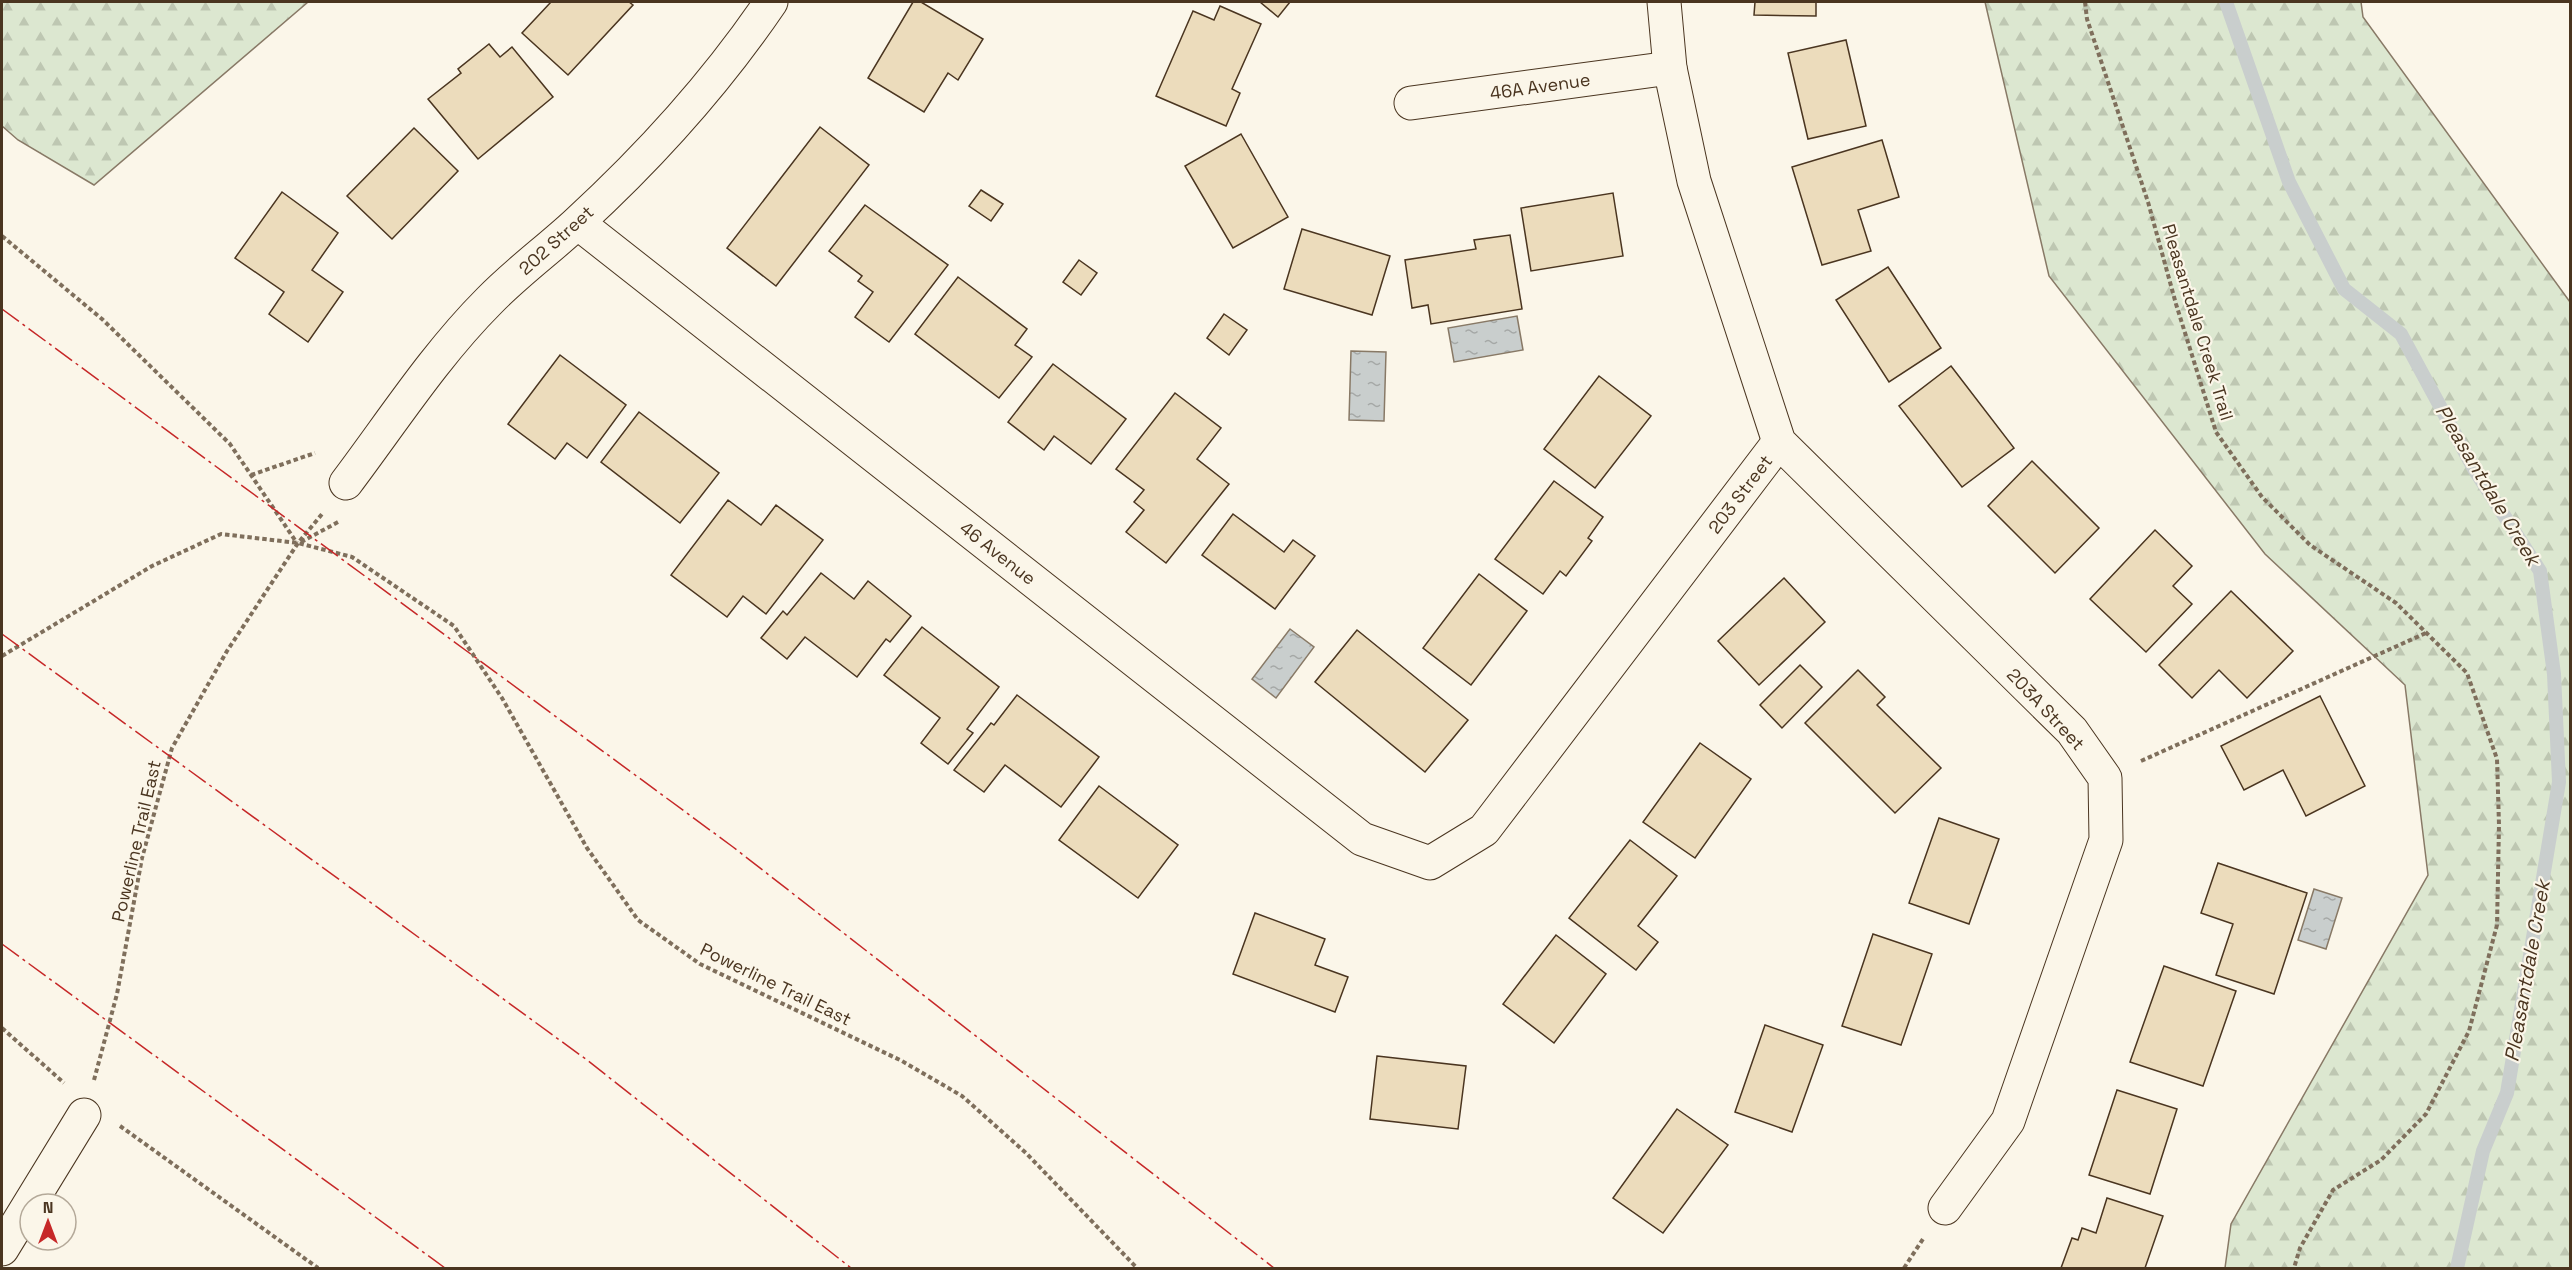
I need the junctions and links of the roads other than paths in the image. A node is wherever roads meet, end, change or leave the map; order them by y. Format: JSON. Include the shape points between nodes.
{"nodes":[{"id":1,"x":771,"y":2,"type":"edge"},
{"id":2,"x":1664,"y":2,"type":"edge"},
{"id":3,"x":1670,"y":68,"type":"junction"},
{"id":4,"x":1411,"y":104,"type":"dead end"},
{"id":5,"x":578,"y":223,"type":"junction"},
{"id":6,"x":1779,"y":442,"type":"junction"},
{"id":7,"x":346,"y":483,"type":"dead end"},
{"id":8,"x":1430,"y":863,"type":"joint"},
{"id":9,"x":86,"y":1109,"type":"road end"},
{"id":10,"x":1945,"y":1208,"type":"dead end"},
{"id":11,"x":2,"y":1249,"type":"edge"}],
"edges":[{"from":1,"to":5,"type":"street","name":"202 Street","via":[[704,93]]},
{"from":2,"to":3,"type":"street","name":"203 Street"},
{"from":3,"to":4,"type":"street","name":"46A Avenue"},
{"from":3,"to":6,"type":"street","name":"203 Street","via":[[1694,181]]},
{"from":5,"to":7,"type":"street","name":"202 Street","via":[[496,294],[462,331]]},
{"from":5,"to":8,"type":"street","name":"46 Avenue","via":[[1362,839]]},
{"from":6,"to":8,"type":"street","name":"203 Street","via":[[1484,830]]},
{"from":6,"to":10,"type":"street","name":"203A Street","via":[[2072,730],[2104,778],[2106,840],[2008,1121]]},
{"from":9,"to":11,"type":"street"}]}
